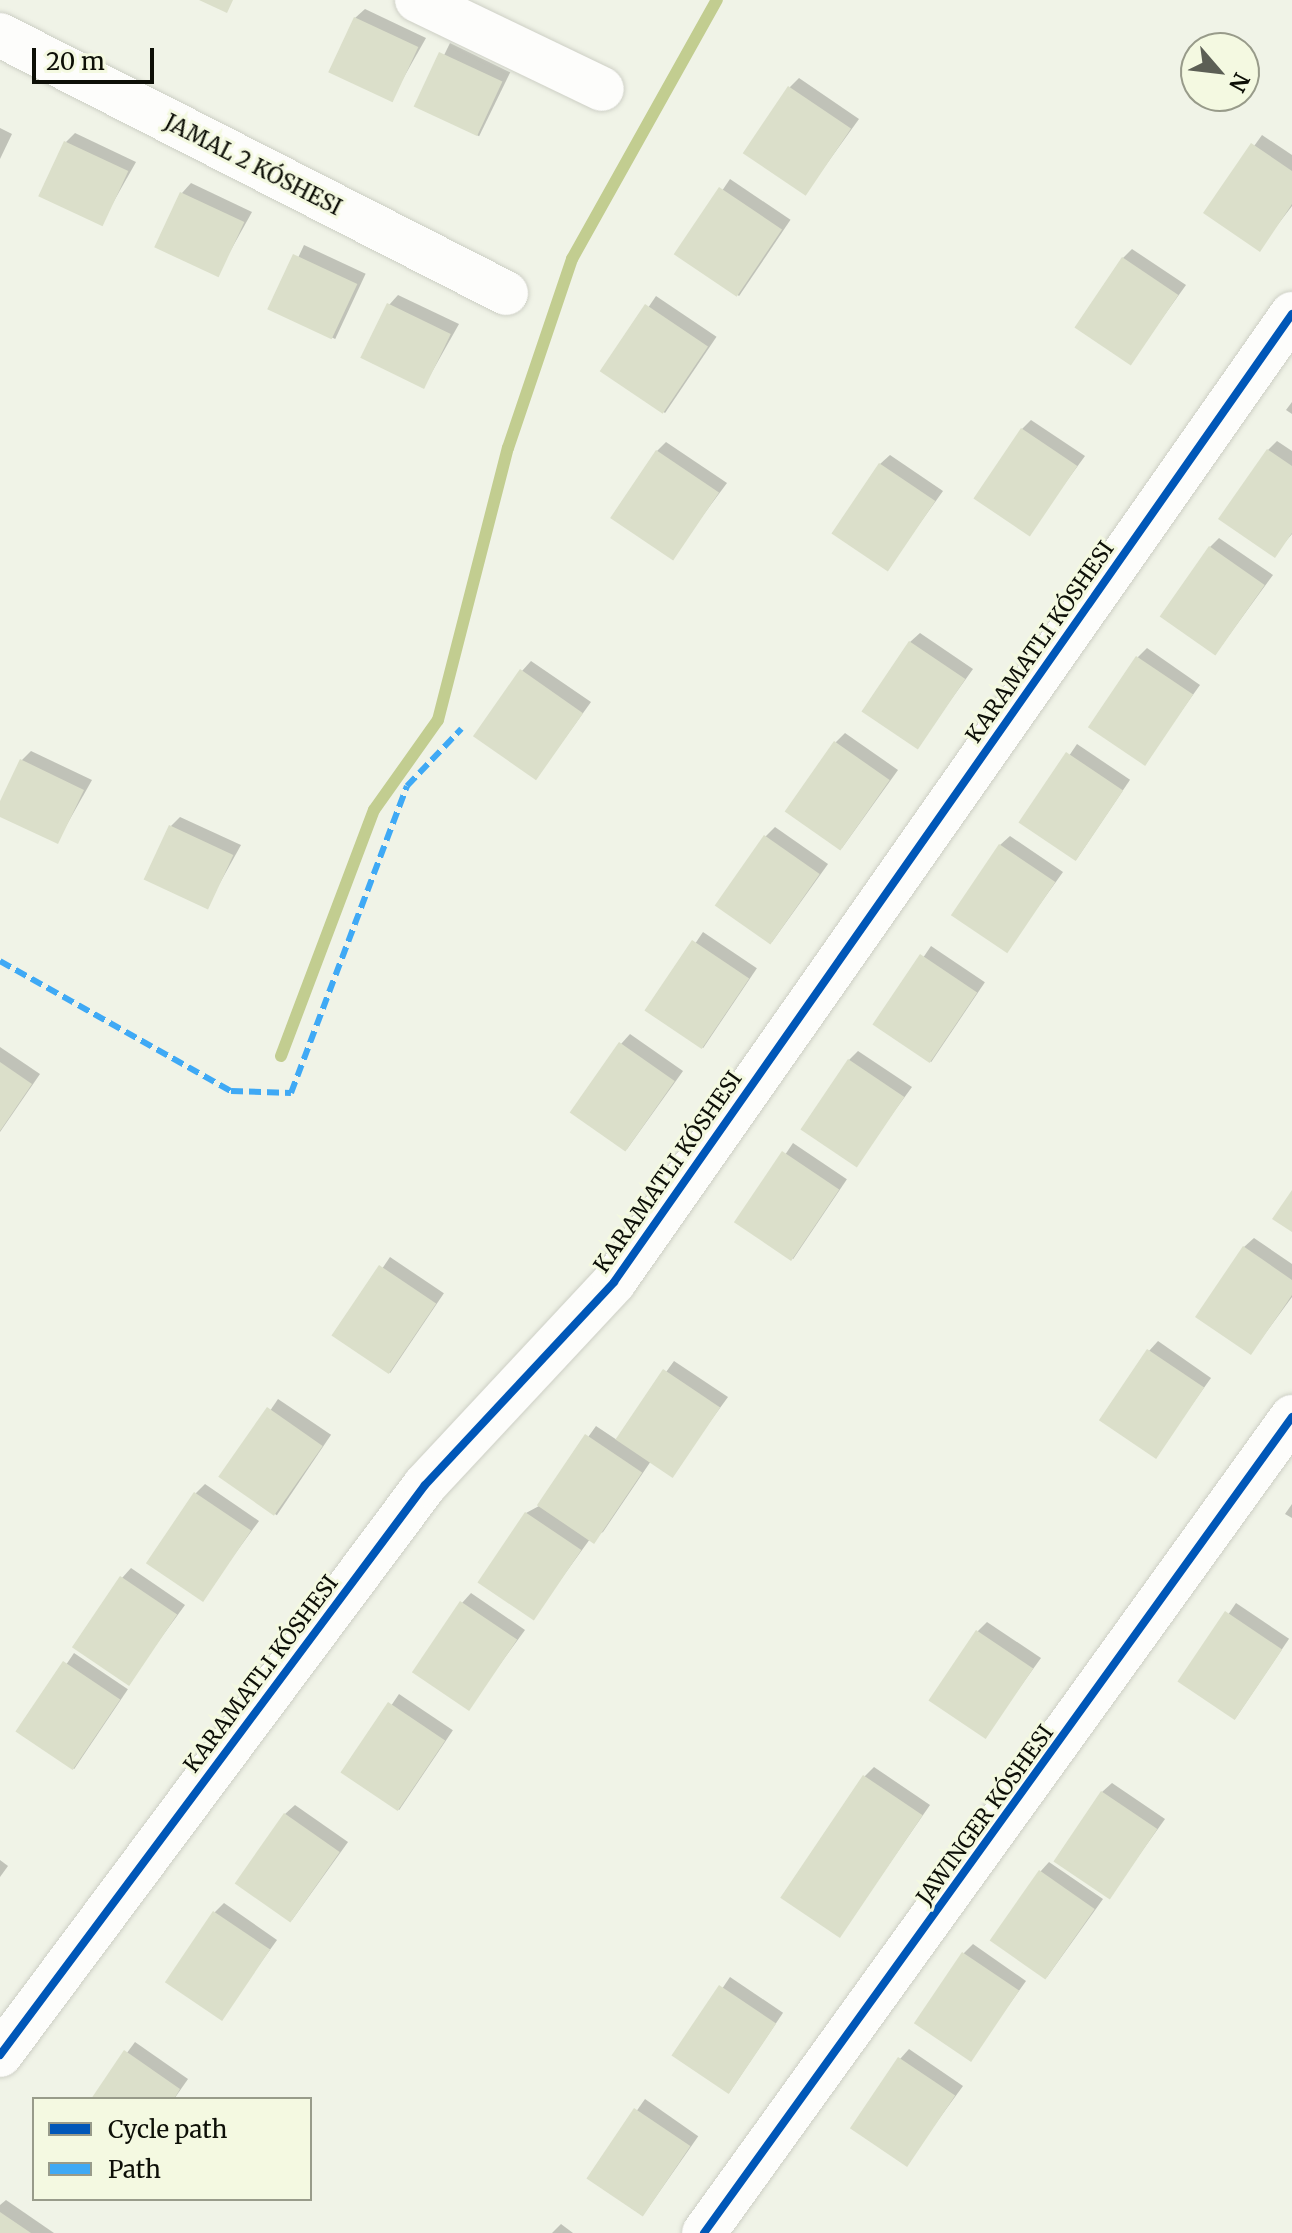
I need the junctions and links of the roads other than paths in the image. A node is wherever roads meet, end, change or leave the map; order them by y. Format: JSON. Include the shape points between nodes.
{"nodes":[{"id":1,"x":417,"y":0,"type":"edge"},
{"id":2,"x":0,"y":35,"type":"edge"},
{"id":3,"x":602,"y":89,"type":"dead end"},
{"id":4,"x":506,"y":293,"type":"dead end"},
{"id":5,"x":1292,"y":314,"type":"edge"},
{"id":6,"x":1292,"y":1417,"type":"edge"},
{"id":7,"x":0,"y":2055,"type":"edge"},
{"id":8,"x":704,"y":2233,"type":"edge"}],
"edges":[{"from":1,"to":3,"type":"street"},
{"from":2,"to":4,"type":"street","name":"JAMAL 2 KÓSHESI"},
{"from":5,"to":7,"type":"street","via":[[614,1282],[425,1485]]},
{"from":6,"to":8,"type":"street"}]}
